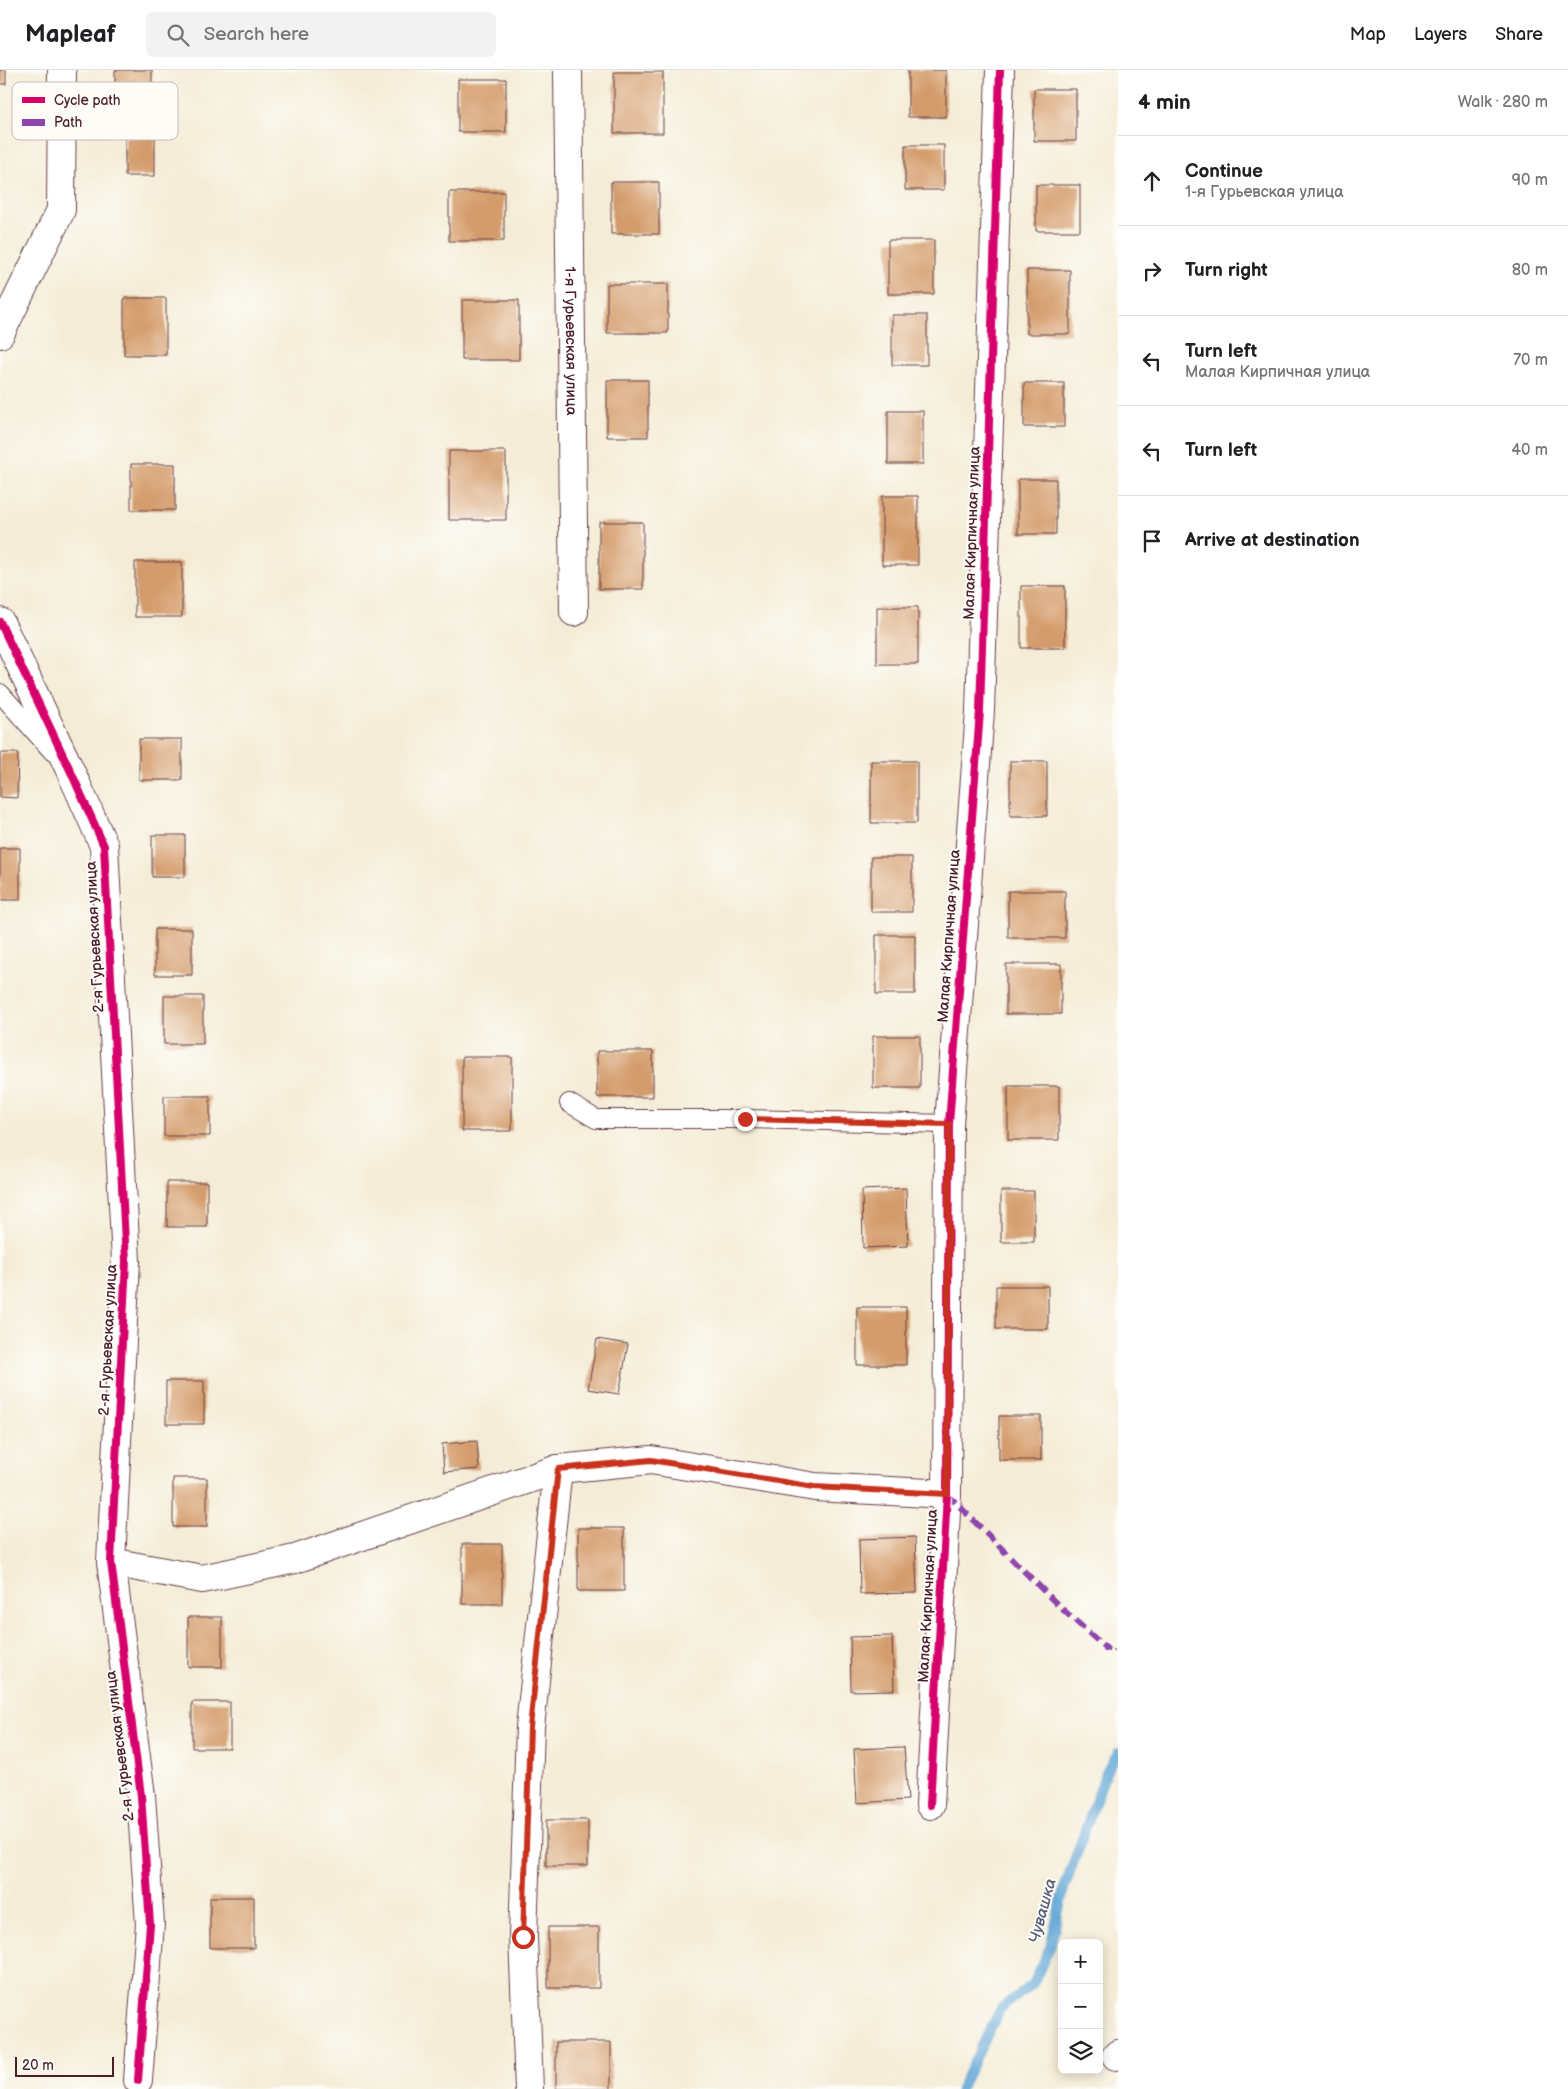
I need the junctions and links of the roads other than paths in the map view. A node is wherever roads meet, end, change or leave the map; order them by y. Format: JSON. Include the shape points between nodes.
{"nodes":[{"id":1,"x":568,"y":70,"type":"edge"},
{"id":2,"x":1000,"y":70,"type":"edge"},
{"id":3,"x":62,"y":140,"type":"edge"},
{"id":4,"x":0,"y":334,"type":"edge"},
{"id":5,"x":574,"y":612,"type":"dead end"},
{"id":6,"x":0,"y":622,"type":"edge"},
{"id":7,"x":0,"y":693,"type":"edge"},
{"id":8,"x":71,"y":772,"type":"junction"},
{"id":9,"x":569,"y":1103,"type":"dead end"},
{"id":10,"x":949,"y":1124,"type":"junction"},
{"id":11,"x":558,"y":1469,"type":"junction"},
{"id":12,"x":947,"y":1494,"type":"junction"},
{"id":13,"x":111,"y":1562,"type":"junction"},
{"id":14,"x":930,"y":1805,"type":"dead end"},
{"id":15,"x":138,"y":2080,"type":"dead end"},
{"id":16,"x":529,"y":2089,"type":"edge"}],
"edges":[{"from":1,"to":5,"type":"street","name":"1-я Гурьевская улица"},
{"from":2,"to":10,"type":"street","name":"Малая Кирпичная улица","via":[[980,711]]},
{"from":3,"to":4,"type":"street","via":[[61,210]]},
{"from":6,"to":8,"type":"street","name":"2-я Гурьевская улица"},
{"from":7,"to":8,"type":"lane"},
{"from":8,"to":13,"type":"street","name":"2-я Гурьевская улица","via":[[104,846],[126,1261]]},
{"from":9,"to":10,"type":"lane","via":[[596,1119]]},
{"from":10,"to":12,"type":"street","name":"Малая Кирпичная улица"},
{"from":11,"to":12,"type":"street","via":[[651,1460],[814,1487]]},
{"from":11,"to":13,"type":"street","via":[[295,1559],[202,1579]]},
{"from":11,"to":16,"type":"street","via":[[530,1727],[523,1937]]},
{"from":12,"to":14,"type":"street","name":"Малая Кирпичная улица"},
{"from":13,"to":15,"type":"street","name":"2-я Гурьевская улица","via":[[140,1796],[150,1924]]}]}
